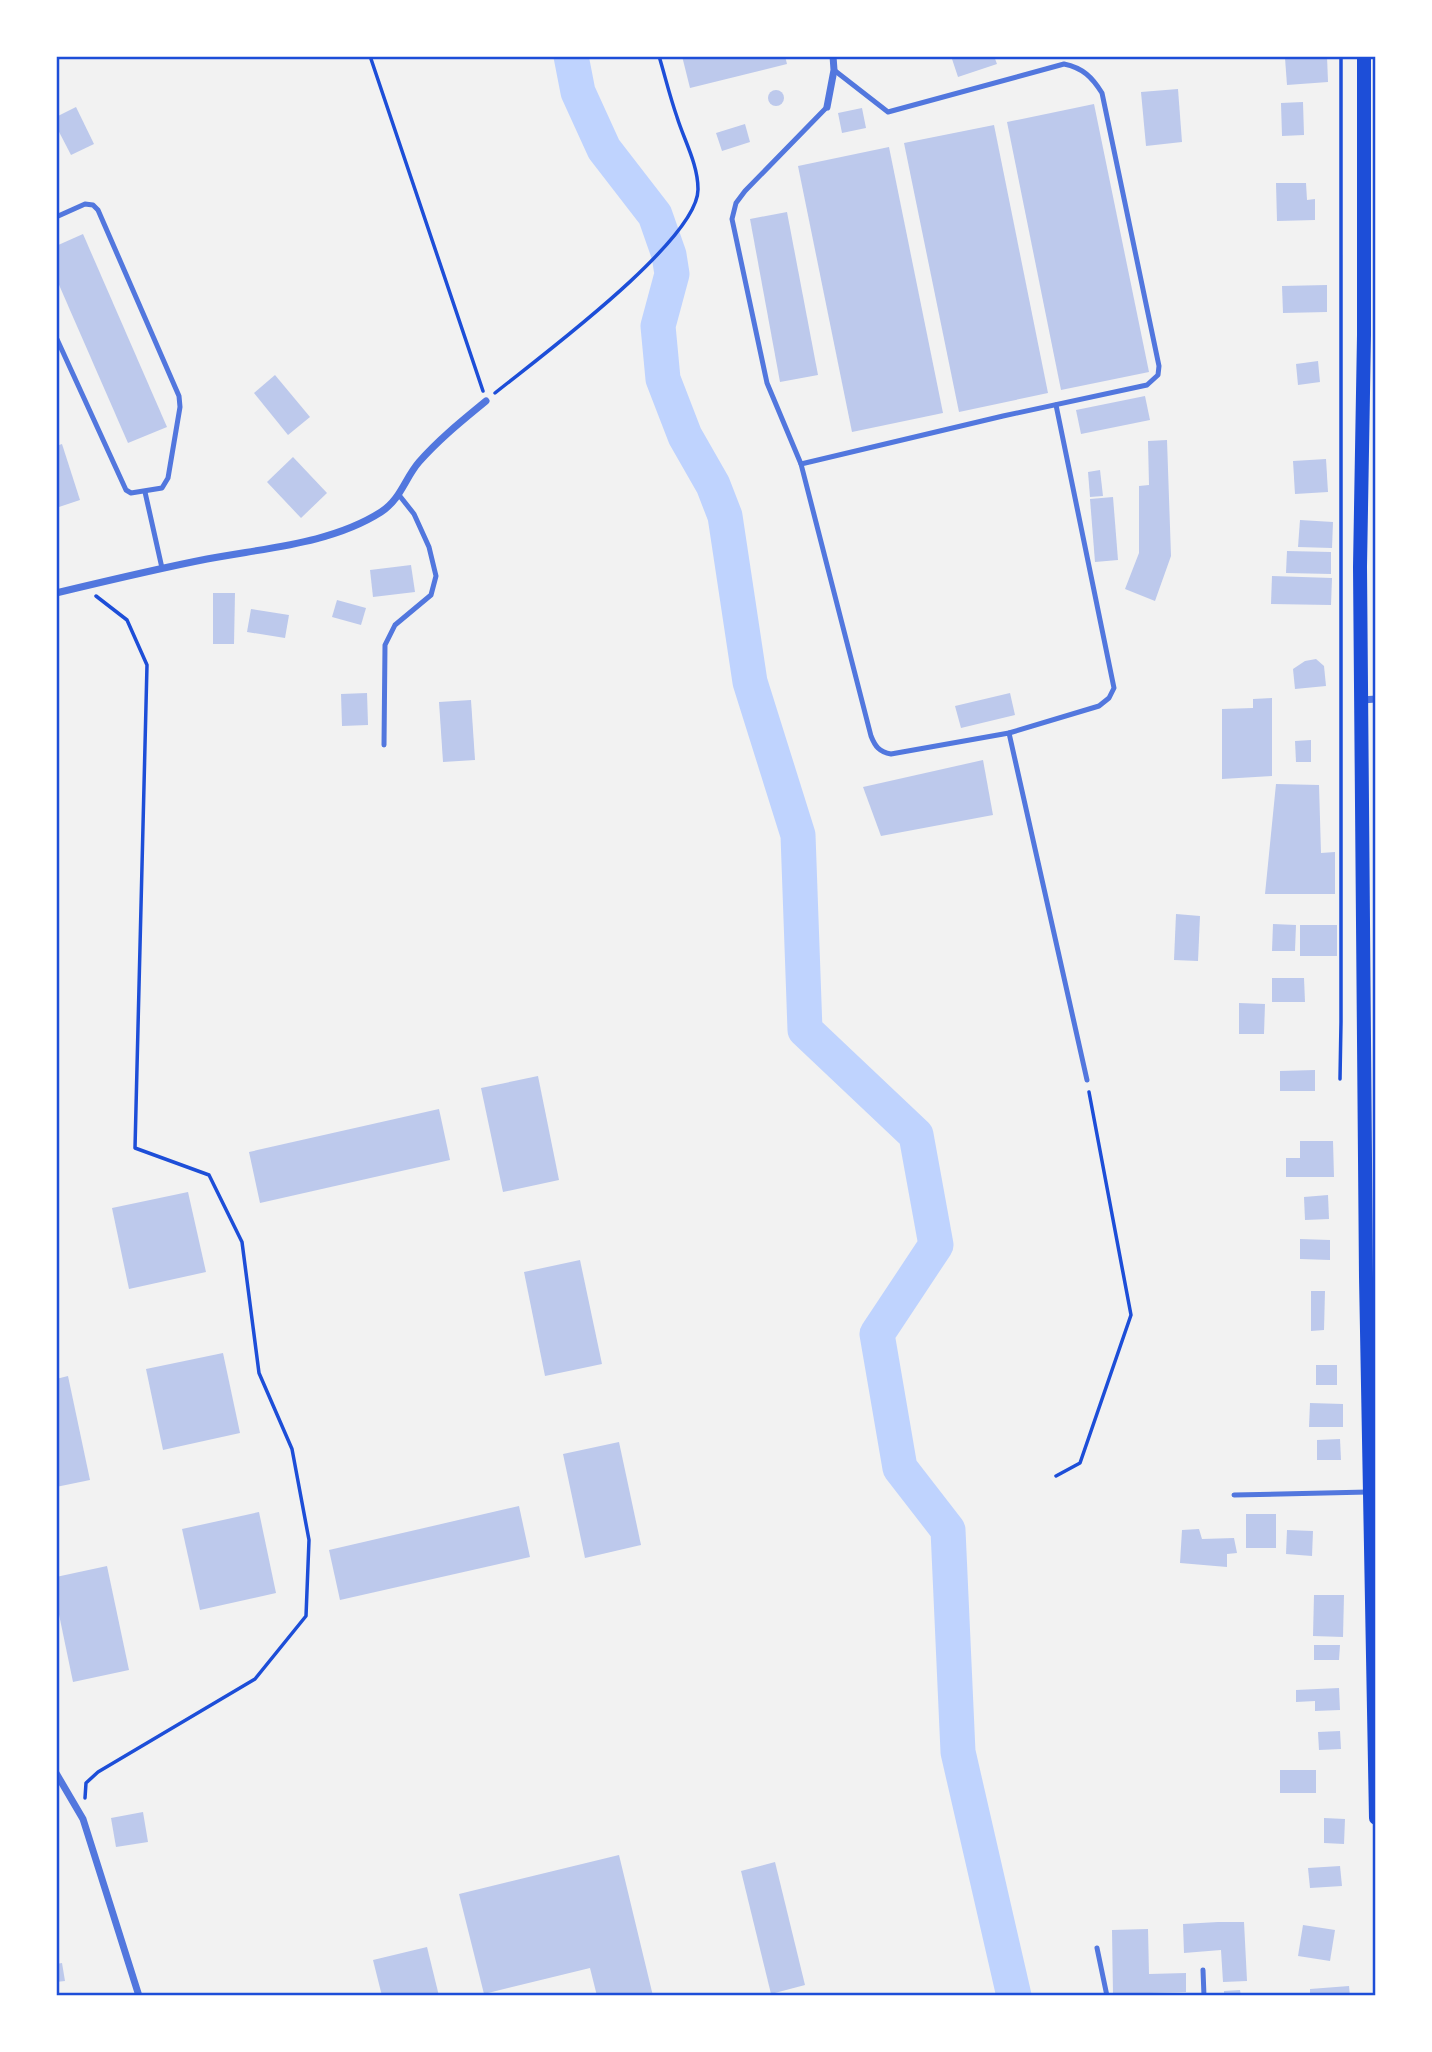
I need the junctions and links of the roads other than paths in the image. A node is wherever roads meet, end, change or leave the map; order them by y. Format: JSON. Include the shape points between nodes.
{"nodes":[{"id":1,"x":833,"y":56,"type":"edge"},
{"id":2,"x":1364,"y":56,"type":"edge"},
{"id":3,"x":834,"y":70,"type":"junction"},
{"id":4,"x":827,"y":107,"type":"joint"},
{"id":5,"x":56,"y":217,"type":"edge"},
{"id":6,"x":56,"y":337,"type":"edge"},
{"id":7,"x":486,"y":401,"type":"road end"},
{"id":8,"x":1056,"y":405,"type":"junction"},
{"id":9,"x":801,"y":464,"type":"junction"},
{"id":10,"x":145,"y":492,"type":"junction"},
{"id":11,"x":400,"y":495,"type":"junction"},
{"id":12,"x":162,"y":568,"type":"junction"},
{"id":13,"x":56,"y":593,"type":"edge"},
{"id":14,"x":1369,"y":699,"type":"edge"},
{"id":15,"x":1009,"y":733,"type":"junction"},
{"id":16,"x":384,"y":744,"type":"dead end"},
{"id":17,"x":1087,"y":1080,"type":"road end"},
{"id":18,"x":1372,"y":1488,"type":"edge"},
{"id":19,"x":1234,"y":1495,"type":"dead end"},
{"id":20,"x":56,"y":1773,"type":"edge"},
{"id":21,"x":1376,"y":1818,"type":"edge"},
{"id":22,"x":1097,"y":1948,"type":"dead end"},
{"id":23,"x":1203,"y":1970,"type":"dead end"},
{"id":24,"x":139,"y":1996,"type":"edge"},
{"id":25,"x":1107,"y":1996,"type":"edge"},
{"id":26,"x":1204,"y":1996,"type":"edge"}],
"edges":[{"from":1,"to":3,"type":"street"},
{"from":2,"to":14,"type":"main road","via":[[1360,567]]},
{"from":3,"to":4,"type":"street"},
{"from":3,"to":8,"type":"lane","via":[[888,113],[1064,64],[1087,74],[1102,93],[1158,375],[1147,385]]},
{"from":4,"to":9,"type":"lane","via":[[746,191],[736,203],[732,219],[767,383]]},
{"from":5,"to":10,"type":"lane","via":[[85,204],[98,209],[179,396],[167,484]]},
{"from":6,"to":10,"type":"lane","via":[[123,486],[131,493]]},
{"from":7,"to":11,"type":"street","via":[[417,464]]},
{"from":8,"to":9,"type":"lane"},
{"from":8,"to":15,"type":"lane","via":[[1114,688],[1099,706]]},
{"from":9,"to":15,"type":"lane","via":[[875,746],[891,754]]},
{"from":10,"to":12,"type":"lane"},
{"from":11,"to":12,"type":"street","via":[[358,525],[316,538]]},
{"from":11,"to":16,"type":"lane","via":[[429,547],[436,576],[431,595],[395,625],[385,645]]},
{"from":12,"to":13,"type":"street"},
{"from":14,"to":18,"type":"main road","via":[[1366,1251]]},
{"from":15,"to":17,"type":"lane"},
{"from":18,"to":19,"type":"lane"},
{"from":18,"to":21,"type":"main road"},
{"from":20,"to":24,"type":"street","via":[[83,1819]]},
{"from":22,"to":25,"type":"lane"},
{"from":23,"to":26,"type":"lane"}]}
